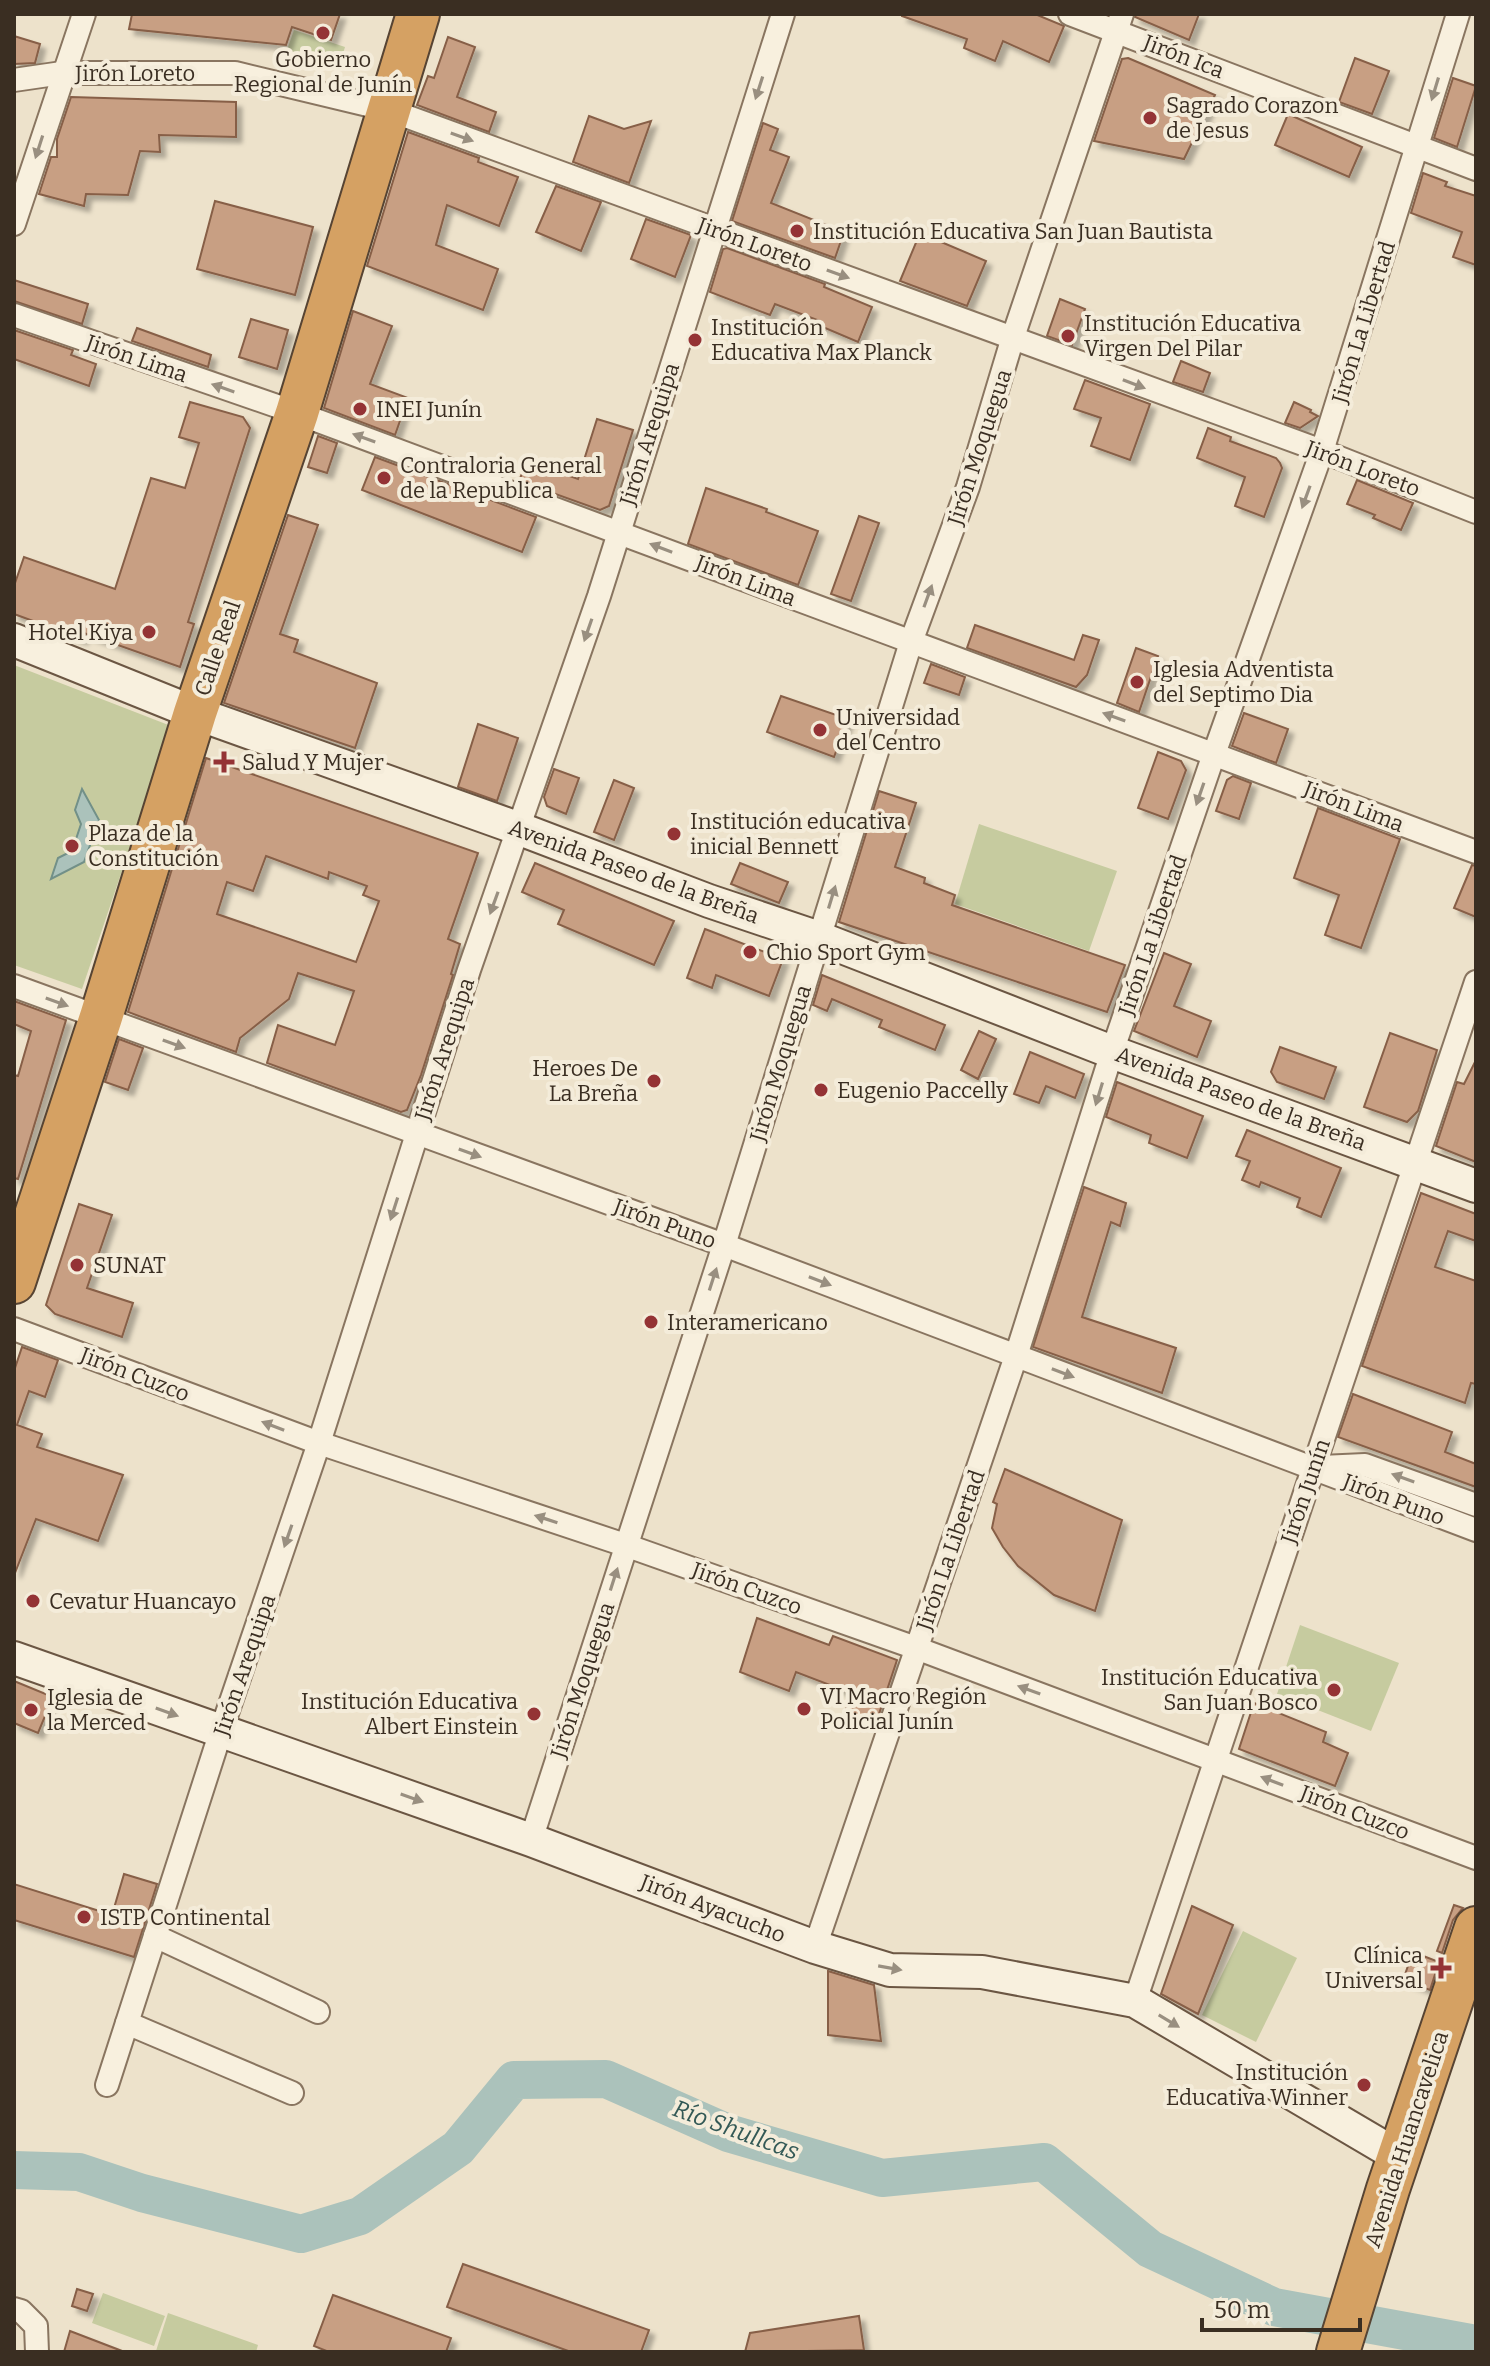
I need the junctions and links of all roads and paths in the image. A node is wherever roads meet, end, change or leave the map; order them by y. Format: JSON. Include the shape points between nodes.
{"nodes":[{"id":1,"x":84,"y":14,"type":"edge"},
{"id":2,"x":418,"y":14,"type":"edge"},
{"id":3,"x":783,"y":14,"type":"edge"},
{"id":4,"x":1070,"y":14,"type":"edge"},
{"id":5,"x":1458,"y":14,"type":"edge"},
{"id":6,"x":1119,"y":22,"type":"edge"},
{"id":7,"x":62,"y":73,"type":"junction"},
{"id":8,"x":14,"y":80,"type":"edge"},
{"id":9,"x":389,"y":110,"type":"junction"},
{"id":10,"x":1418,"y":146,"type":"junction"},
{"id":11,"x":1476,"y":169,"type":"edge"},
{"id":12,"x":14,"y":224,"type":"edge"},
{"id":13,"x":714,"y":229,"type":"junction"},
{"id":14,"x":14,"y":315,"type":"edge"},
{"id":15,"x":1013,"y":337,"type":"junction"},
{"id":16,"x":297,"y":413,"type":"junction"},
{"id":17,"x":1322,"y":451,"type":"junction"},
{"id":18,"x":1476,"y":512,"type":"edge"},
{"id":19,"x":618,"y":532,"type":"junction"},
{"id":20,"x":14,"y":640,"type":"edge"},
{"id":21,"x":911,"y":642,"type":"junction"},
{"id":22,"x":195,"y":713,"type":"junction"},
{"id":23,"x":1214,"y":754,"type":"junction"},
{"id":24,"x":520,"y":829,"type":"junction"},
{"id":25,"x":1476,"y":852,"type":"edge"},
{"id":26,"x":819,"y":938,"type":"junction"},
{"id":27,"x":1476,"y":982,"type":"edge"},
{"id":28,"x":14,"y":986,"type":"edge"},
{"id":29,"x":101,"y":1017,"type":"junction"},
{"id":30,"x":1112,"y":1052,"type":"junction"},
{"id":31,"x":417,"y":1134,"type":"junction"},
{"id":32,"x":1417,"y":1162,"type":"junction"},
{"id":33,"x":1476,"y":1186,"type":"edge"},
{"id":34,"x":724,"y":1245,"type":"junction"},
{"id":35,"x":14,"y":1282,"type":"edge"},
{"id":36,"x":14,"y":1329,"type":"edge"},
{"id":37,"x":1016,"y":1356,"type":"junction"},
{"id":38,"x":319,"y":1443,"type":"junction"},
{"id":39,"x":1313,"y":1468,"type":"junction"},
{"id":40,"x":1476,"y":1505,"type":"edge"},
{"id":41,"x":1476,"y":1530,"type":"edge"},
{"id":42,"x":625,"y":1545,"type":"junction"},
{"id":43,"x":916,"y":1648,"type":"junction"},
{"id":44,"x":14,"y":1658,"type":"edge"},
{"id":45,"x":221,"y":1731,"type":"junction"},
{"id":46,"x":1216,"y":1760,"type":"junction"},
{"id":47,"x":531,"y":1840,"type":"junction"},
{"id":48,"x":1476,"y":1858,"type":"edge"},
{"id":49,"x":1476,"y":1928,"type":"edge"},
{"id":50,"x":155,"y":1936,"type":"junction"},
{"id":51,"x":815,"y":1947,"type":"junction"},
{"id":52,"x":1135,"y":2001,"type":"junction"},
{"id":53,"x":1476,"y":2009,"type":"edge"},
{"id":54,"x":318,"y":2012,"type":"dead end"},
{"id":55,"x":127,"y":2023,"type":"junction"},
{"id":56,"x":107,"y":2085,"type":"dead end"},
{"id":57,"x":292,"y":2093,"type":"dead end"},
{"id":58,"x":1400,"y":2181,"type":"junction"},
{"id":59,"x":14,"y":2309,"type":"edge"},
{"id":60,"x":37,"y":2352,"type":"edge"},
{"id":61,"x":1338,"y":2352,"type":"edge"},
{"id":62,"x":1365,"y":2352,"type":"edge"}],
"edges":[{"from":1,"to":7,"type":"street"},
{"from":2,"to":9,"type":"highway","name":"Calle Real"},
{"from":3,"to":13,"type":"street","name":"Jirón Arequipa","one_way":true},
{"from":4,"to":6,"type":"street","name":"Jirón Ica"},
{"from":5,"to":10,"type":"street","name":"Jirón La Libertad","one_way":true},
{"from":6,"to":10,"type":"street","name":"Jirón Ica"},
{"from":6,"to":15,"type":"street","name":"Jirón Moquegua"},
{"from":7,"to":8,"type":"street","name":"Jirón Loreto"},
{"from":7,"to":9,"type":"street","name":"Jirón Loreto","via":[[235,73]]},
{"from":7,"to":12,"type":"street","one_way":true},
{"from":9,"to":13,"type":"street","name":"Jirón Loreto","one_way":true},
{"from":9,"to":16,"type":"highway","name":"Calle Real"},
{"from":10,"to":11,"type":"street","name":"Jirón Ica"},
{"from":10,"to":17,"type":"street","name":"Jirón La Libertad"},
{"from":13,"to":15,"type":"street","name":"Jirón Loreto","one_way":true},
{"from":13,"to":19,"type":"street","name":"Jirón Arequipa"},
{"from":16,"to":14,"type":"street","name":"Jirón Lima","one_way":true},
{"from":15,"to":17,"type":"street","name":"Jirón Loreto","one_way":true},
{"from":21,"to":15,"type":"street","name":"Jirón Moquegua","one_way":true,"via":[[968,487]]},
{"from":19,"to":16,"type":"street","name":"Jirón Lima","one_way":true},
{"from":16,"to":22,"type":"highway","name":"Calle Real"},
{"from":17,"to":18,"type":"street","name":"Jirón Loreto"},
{"from":17,"to":23,"type":"street","name":"Jirón La Libertad","one_way":true},
{"from":21,"to":19,"type":"street","name":"Jirón Lima","one_way":true},
{"from":19,"to":24,"type":"street","name":"Jirón Arequipa","one_way":true},
{"from":20,"to":22,"type":"street","name":"Avenida Paseo de la Breña"},
{"from":23,"to":21,"type":"street","name":"Jirón Lima","one_way":true},
{"from":26,"to":21,"type":"street","name":"Jirón Moquegua","one_way":true},
{"from":22,"to":24,"type":"street","name":"Avenida Paseo de la Breña"},
{"from":22,"to":29,"type":"highway","name":"Calle Real"},
{"from":23,"to":25,"type":"street","name":"Jirón Lima"},
{"from":23,"to":30,"type":"street","name":"Jirón La Libertad","one_way":true},
{"from":24,"to":26,"type":"street","name":"Avenida Paseo de la Breña"},
{"from":24,"to":31,"type":"street","name":"Jirón Arequipa","one_way":true},
{"from":26,"to":30,"type":"street","name":"Avenida Paseo de la Breña"},
{"from":26,"to":34,"type":"street","name":"Jirón Moquegua"},
{"from":27,"to":32,"type":"street","name":"Jirón Junín"},
{"from":28,"to":29,"type":"street","name":"Jirón Puno","one_way":true},
{"from":29,"to":31,"type":"street","name":"Jirón Puno","one_way":true},
{"from":29,"to":35,"type":"highway","name":"Calle Real"},
{"from":30,"to":32,"type":"street","name":"Avenida Paseo de la Breña"},
{"from":30,"to":37,"type":"street","name":"Jirón La Libertad","one_way":true},
{"from":31,"to":34,"type":"street","name":"Jirón Puno","one_way":true},
{"from":31,"to":38,"type":"street","name":"Jirón Arequipa","one_way":true},
{"from":32,"to":33,"type":"street","name":"Avenida Paseo de la Breña"},
{"from":32,"to":39,"type":"street","name":"Jirón Junín"},
{"from":34,"to":37,"type":"street","name":"Jirón Puno","one_way":true},
{"from":42,"to":34,"type":"street","name":"Jirón Moquegua","one_way":true},
{"from":38,"to":36,"type":"street","name":"Jirón Cuzco","one_way":true},
{"from":37,"to":39,"type":"street","name":"Jirón Puno","one_way":true},
{"from":37,"to":43,"type":"street","name":"Jirón La Libertad"},
{"from":42,"to":38,"type":"street","name":"Jirón Cuzco","one_way":true},
{"from":38,"to":45,"type":"street","name":"Jirón Arequipa","one_way":true},
{"from":40,"to":39,"type":"street","name":"Jirón Puno","one_way":true,"via":[[1365,1465]]},
{"from":39,"to":41,"type":"street","name":"Jirón Puno"},
{"from":39,"to":46,"type":"street","name":"Jirón Junín"},
{"from":42,"to":43,"type":"street","name":"Jirón Cuzco"},
{"from":47,"to":42,"type":"street","name":"Jirón Moquegua","one_way":true},
{"from":46,"to":43,"type":"street","name":"Jirón Cuzco","one_way":true},
{"from":43,"to":51,"type":"street","name":"Jirón La Libertad"},
{"from":44,"to":45,"type":"street","name":"Jirón Ayacucho","one_way":true},
{"from":45,"to":47,"type":"street","name":"Jirón Ayacucho","one_way":true},
{"from":45,"to":50,"type":"street","name":"Jirón Arequipa"},
{"from":48,"to":46,"type":"street","name":"Jirón Cuzco","one_way":true},
{"from":46,"to":52,"type":"street","name":"Jirón Junín"},
{"from":47,"to":51,"type":"street","name":"Jirón Ayacucho"},
{"from":49,"to":58,"type":"highway","name":"Avenida Huancavelica"},
{"from":50,"to":54,"type":"street"},
{"from":50,"to":55,"type":"street","name":"Jirón Arequipa"},
{"from":51,"to":52,"type":"street","name":"Jirón Ayacucho","one_way":true,"via":[[890,1970],[982,1972]]},
{"from":52,"to":58,"type":"street","name":"Jirón Ayacucho","one_way":true},
{"from":53,"to":58,"type":"highway","name":"Avenida Huancavelica"},
{"from":55,"to":56,"type":"street","name":"Jirón Arequipa"},
{"from":55,"to":57,"type":"street"},
{"from":58,"to":61,"type":"highway","name":"Avenida Huancavelica"},
{"from":58,"to":62,"type":"highway","name":"Avenida Huancavelica"},
{"from":59,"to":60,"type":"street","via":[[36,2326]]}]}
